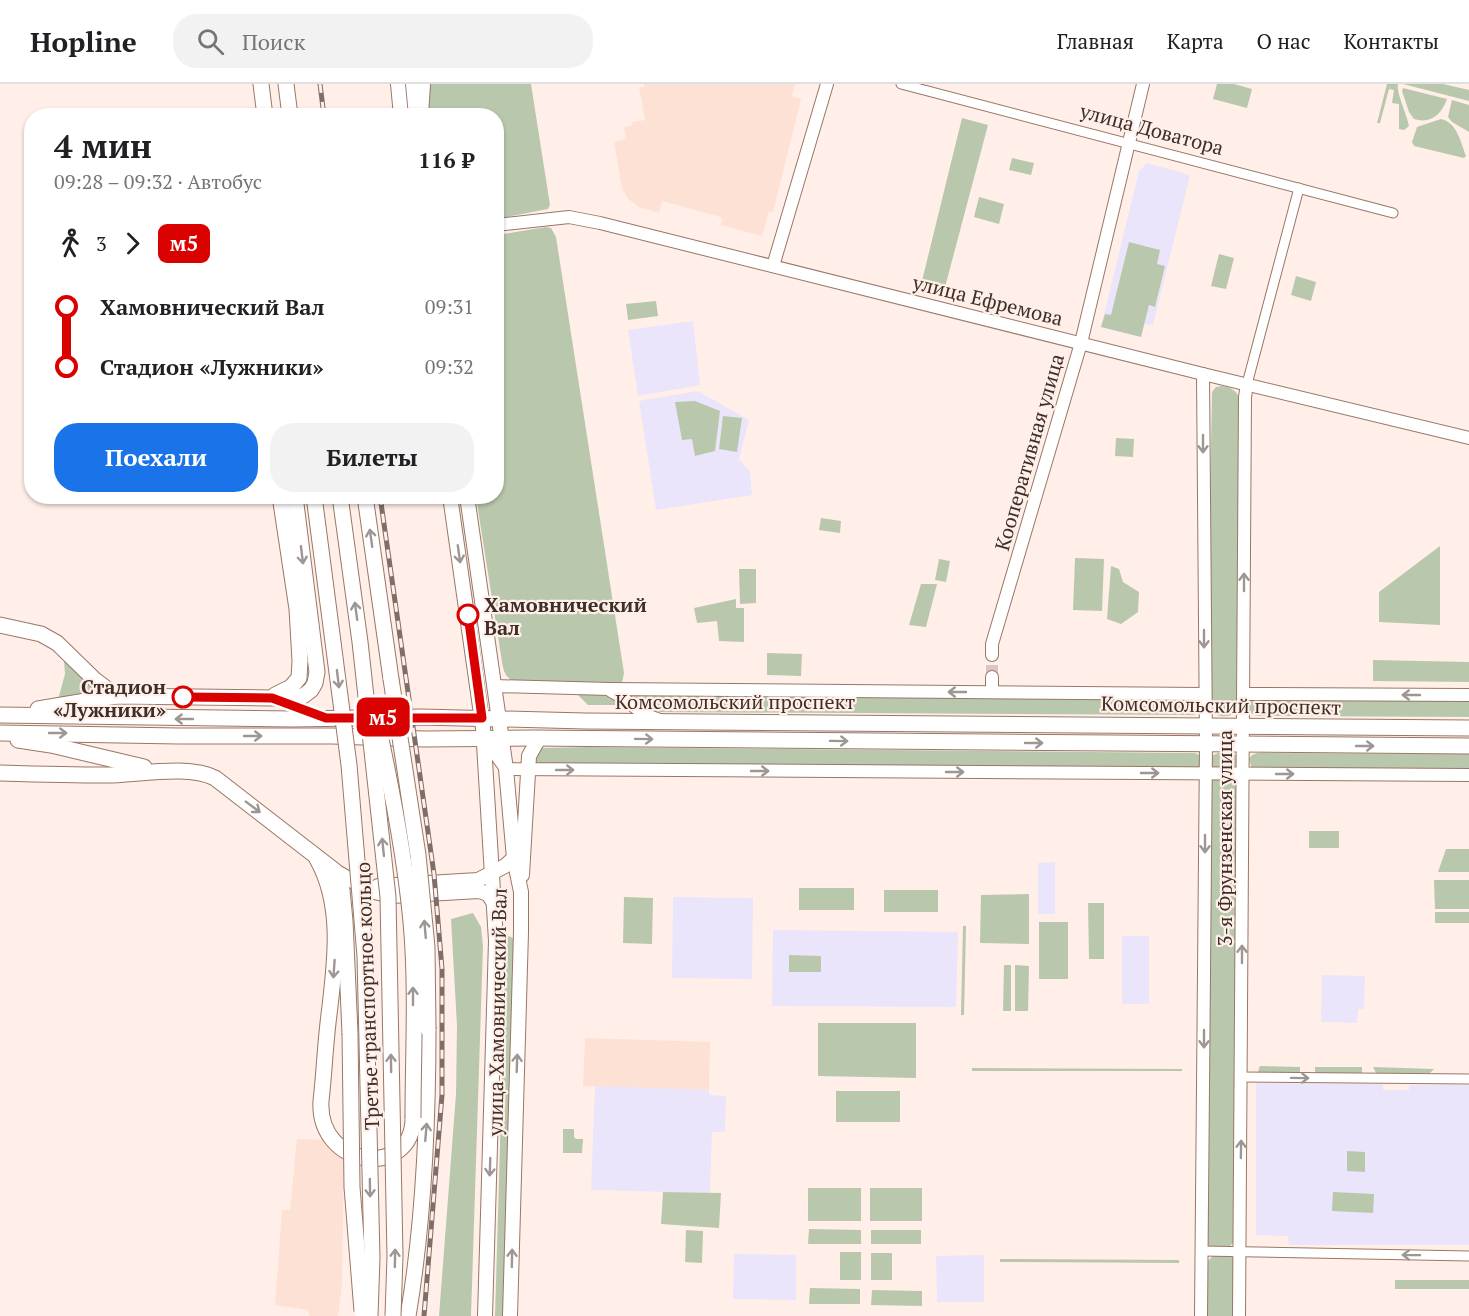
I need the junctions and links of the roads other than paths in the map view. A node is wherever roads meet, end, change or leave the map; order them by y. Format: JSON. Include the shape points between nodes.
{"nodes":[{"id":1,"x":261,"y":84,"type":"edge"},
{"id":2,"x":286,"y":84,"type":"edge"},
{"id":3,"x":398,"y":84,"type":"edge"},
{"id":4,"x":413,"y":84,"type":"edge"},
{"id":5,"x":424,"y":84,"type":"edge"},
{"id":6,"x":827,"y":84,"type":"edge"},
{"id":7,"x":901,"y":84,"type":"edge"},
{"id":8,"x":1143,"y":84,"type":"edge"},
{"id":9,"x":264,"y":108,"type":"edge"},
{"id":10,"x":289,"y":108,"type":"edge"},
{"id":11,"x":400,"y":108,"type":"edge"},
{"id":12,"x":415,"y":108,"type":"edge"},
{"id":13,"x":422,"y":108,"type":"edge"},
{"id":14,"x":1128,"y":143,"type":"junction"},
{"id":15,"x":1299,"y":188,"type":"junction"},
{"id":16,"x":1394,"y":213,"type":"dead end"},
{"id":17,"x":504,"y":224,"type":"edge"},
{"id":18,"x":773,"y":266,"type":"junction"},
{"id":19,"x":1081,"y":343,"type":"junction"},
{"id":20,"x":1203,"y":374,"type":"junction"},
{"id":21,"x":1247,"y":384,"type":"junction"},
{"id":22,"x":1469,"y":438,"type":"edge"},
{"id":23,"x":281,"y":504,"type":"edge"},
{"id":24,"x":296,"y":504,"type":"edge"},
{"id":25,"x":315,"y":504,"type":"edge"},
{"id":26,"x":341,"y":504,"type":"edge"},
{"id":27,"x":366,"y":504,"type":"edge"},
{"id":28,"x":451,"y":504,"type":"edge"},
{"id":29,"x":468,"y":504,"type":"edge"},
{"id":30,"x":0,"y":625,"type":"edge"},
{"id":31,"x":360,"y":642,"type":"junction"},
{"id":32,"x":992,"y":655,"type":"tunnel mouth"},
{"id":33,"x":992,"y":676,"type":"tunnel mouth"},
{"id":34,"x":495,"y":686,"type":"junction"},
{"id":35,"x":600,"y":689,"type":"junction"},
{"id":36,"x":992,"y":692,"type":"junction"},
{"id":37,"x":1204,"y":694,"type":"junction"},
{"id":38,"x":1244,"y":694,"type":"junction"},
{"id":39,"x":1469,"y":695,"type":"edge"},
{"id":40,"x":116,"y":696,"type":"junction"},
{"id":41,"x":266,"y":698,"type":"junction"},
{"id":42,"x":2,"y":715,"type":"edge"},
{"id":43,"x":326,"y":718,"type":"junction"},
{"id":44,"x":482,"y":718,"type":"junction"},
{"id":45,"x":499,"y":719,"type":"junction"},
{"id":46,"x":664,"y":722,"type":"junction"},
{"id":47,"x":1205,"y":726,"type":"junction"},
{"id":48,"x":1244,"y":726,"type":"junction"},
{"id":49,"x":1469,"y":728,"type":"edge"},
{"id":50,"x":0,"y":733,"type":"edge"},
{"id":51,"x":0,"y":738,"type":"edge"},
{"id":52,"x":484,"y":738,"type":"junction"},
{"id":53,"x":539,"y":738,"type":"junction"},
{"id":54,"x":502,"y":739,"type":"junction"},
{"id":55,"x":1206,"y":744,"type":"junction"},
{"id":56,"x":1244,"y":744,"type":"junction"},
{"id":57,"x":1469,"y":746,"type":"edge"},
{"id":58,"x":506,"y":769,"type":"junction"},
{"id":59,"x":528,"y":770,"type":"junction"},
{"id":60,"x":163,"y":771,"type":"junction"},
{"id":61,"x":0,"y":773,"type":"edge"},
{"id":62,"x":1205,"y":773,"type":"junction"},
{"id":63,"x":1244,"y":774,"type":"junction"},
{"id":64,"x":1469,"y":775,"type":"edge"},
{"id":65,"x":313,"y":852,"type":"junction"},
{"id":66,"x":514,"y":858,"type":"junction"},
{"id":67,"x":335,"y":871,"type":"junction"},
{"id":68,"x":493,"y":874,"type":"junction"},
{"id":69,"x":352,"y":881,"type":"junction"},
{"id":70,"x":521,"y":892,"type":"junction"},
{"id":71,"x":494,"y":903,"type":"junction"},
{"id":72,"x":1242,"y":1077,"type":"junction"},
{"id":73,"x":1469,"y":1079,"type":"edge"},
{"id":74,"x":1202,"y":1251,"type":"junction"},
{"id":75,"x":1240,"y":1252,"type":"junction"},
{"id":76,"x":1469,"y":1256,"type":"edge"},
{"id":77,"x":362,"y":1316,"type":"edge"},
{"id":78,"x":370,"y":1316,"type":"edge"},
{"id":79,"x":393,"y":1316,"type":"edge"},
{"id":80,"x":408,"y":1316,"type":"edge"},
{"id":81,"x":485,"y":1316,"type":"edge"},
{"id":82,"x":510,"y":1316,"type":"edge"},
{"id":83,"x":1201,"y":1316,"type":"edge"},
{"id":84,"x":1239,"y":1316,"type":"edge"}],
"edges":[{"from":1,"to":9,"type":"main road"},
{"from":2,"to":10,"type":"main road"},
{"from":3,"to":11,"type":"main road"},
{"from":4,"to":12,"type":"main road"},
{"from":5,"to":13,"type":"street"},
{"from":6,"to":18,"type":"street"},
{"from":7,"to":14,"type":"street","name":"улица Доватора"},
{"from":8,"to":14,"type":"street","name":"Кооперативная улица"},
{"from":14,"to":15,"type":"street","name":"улица Доватора"},
{"from":14,"to":19,"type":"street","name":"Кооперативная улица"},
{"from":15,"to":16,"type":"street","name":"улица Доватора"},
{"from":15,"to":21,"type":"street","name":"3-я Фрунзенская улица"},
{"from":17,"to":18,"type":"street","name":"улица Ефремова","via":[[568,217]]},
{"from":18,"to":19,"type":"street","name":"улица Ефремова"},
{"from":19,"to":20,"type":"street","name":"улица Ефремова"},
{"from":19,"to":32,"type":"street","name":"Кооперативная улица"},
{"from":20,"to":21,"type":"street","name":"улица Ефремова"},
{"from":20,"to":37,"type":"street","name":"3-я Фрунзенская улица","one_way":true},
{"from":21,"to":22,"type":"street","name":"улица Ефремова"},
{"from":38,"to":21,"type":"street","name":"3-я Фрунзенская улица","one_way":true},
{"from":23,"to":41,"type":"main road","via":[[297,609],[300,671],[291,687]]},
{"from":24,"to":41,"type":"main road","one_way":true,"via":[[315,683],[303,696]]},
{"from":25,"to":78,"type":"main road","name":"Третье транспортное кольцо","one_way":true,"bridge":true,"via":[[349,765],[365,956]]},
{"from":31,"to":26,"type":"main road","name":"Третье транспортное кольцо","one_way":true,"bridge":true},
{"from":80,"to":27,"type":"main road","one_way":true,"bridge":true,"via":[[428,1115],[427,947],[418,855]]},
{"from":28,"to":44,"type":"main road","name":"улица Хамовнический Вал","one_way":true},
{"from":29,"to":34,"type":"main road","name":"улица Хамовнический Вал"},
{"from":30,"to":40,"type":"main road","via":[[41,633]]},
{"from":65,"to":31,"type":"main road","one_way":true,"bridge":true,"via":[[329,887],[335,945],[320,1111],[330,1137],[349,1153],[360,1158],[379,1158],[403,1146],[412,1130],[413,956],[400,840]]},
{"from":79,"to":31,"type":"main road","name":"Третье транспортное кольцо","one_way":true,"bridge":true,"via":[[388,897]]},
{"from":33,"to":36,"type":"street"},
{"from":34,"to":35,"type":"street","name":"Комсомольский проспект"},
{"from":34,"to":45,"type":"main road","name":"улица Хамовнический Вал"},
{"from":36,"to":35,"type":"street","name":"Комсомольский проспект","one_way":true},
{"from":35,"to":46,"type":"street"},
{"from":36,"to":37,"type":"street","name":"Комсомольский проспект"},
{"from":37,"to":47,"type":"street","name":"3-я Фрунзенская улица"},
{"from":39,"to":38,"type":"street","name":"Комсомольский проспект","one_way":true},
{"from":38,"to":48,"type":"street","name":"3-я Фрунзенская улица"},
{"from":40,"to":41,"type":"main road"},
{"from":40,"to":42,"type":"main road"},
{"from":41,"to":43,"type":"main road"},
{"from":43,"to":42,"type":"main road","name":"Комсомольский проспект","one_way":true},
{"from":43,"to":44,"type":"main road","name":"Комсомольский проспект"},
{"from":44,"to":45,"type":"main road","name":"Комсомольский проспект"},
{"from":44,"to":52,"type":"main road","name":"улица Хамовнический Вал"},
{"from":45,"to":46,"type":"main road","name":"Комсомольский проспект"},
{"from":45,"to":54,"type":"main road","name":"улица Хамовнический Вал"},
{"from":46,"to":47,"type":"main road","name":"Комсомольский проспект"},
{"from":47,"to":48,"type":"main road","name":"Комсомольский проспект"},
{"from":47,"to":55,"type":"street","name":"3-я Фрунзенская улица"},
{"from":48,"to":49,"type":"main road","name":"Комсомольский проспект"},
{"from":48,"to":56,"type":"street","name":"3-я Фрунзенская улица"},
{"from":50,"to":52,"type":"main road","name":"Комсомольский проспект","one_way":true},
{"from":51,"to":60,"type":"main road"},
{"from":52,"to":54,"type":"main road","name":"Комсомольский проспект"},
{"from":52,"to":58,"type":"street"},
{"from":52,"to":68,"type":"main road","name":"улица Хамовнический Вал"},
{"from":53,"to":54,"type":"main road","name":"Комсомольский проспект"},
{"from":53,"to":55,"type":"main road","name":"Комсомольский проспект","one_way":true},
{"from":53,"to":59,"type":"main road","via":[[529,756]]},
{"from":54,"to":58,"type":"main road","name":"улица Хамовнический Вал"},
{"from":55,"to":56,"type":"main road","name":"Комсомольский проспект"},
{"from":55,"to":62,"type":"street","name":"3-я Фрунзенская улица"},
{"from":56,"to":57,"type":"main road","name":"Комсомольский проспект","one_way":true},
{"from":56,"to":63,"type":"street","name":"3-я Фрунзенская улица"},
{"from":58,"to":59,"type":"street"},
{"from":58,"to":66,"type":"main road","name":"улица Хамовнический Вал"},
{"from":59,"to":62,"type":"street","one_way":true},
{"from":59,"to":70,"type":"main road"},
{"from":60,"to":61,"type":"main road","via":[[108,775]]},
{"from":60,"to":65,"type":"main road","one_way":true,"via":[[209,775]]},
{"from":62,"to":63,"type":"street"},
{"from":62,"to":74,"type":"street","name":"3-я Фрунзенская улица","one_way":true},
{"from":63,"to":64,"type":"street","one_way":true},
{"from":72,"to":63,"type":"street","name":"3-я Фрунзенская улица","one_way":true},
{"from":65,"to":67,"type":"main road"},
{"from":66,"to":68,"type":"main road"},
{"from":66,"to":70,"type":"main road","name":"улица Хамовнический Вал"},
{"from":67,"to":69,"type":"main road"},
{"from":67,"to":77,"type":"main road","bridge":true,"via":[[342,890],[345,921],[353,1198]]},
{"from":68,"to":69,"type":"main road","via":[[478,880],[444,883],[377,886]]},
{"from":68,"to":71,"type":"main road","name":"улица Хамовнический Вал"},
{"from":69,"to":71,"type":"main road","via":[[370,891],[392,896],[479,891],[488,894]]},
{"from":82,"to":70,"type":"main road","name":"улица Хамовнический Вал","one_way":true},
{"from":71,"to":81,"type":"main road","name":"улица Хамовнический Вал","one_way":true},
{"from":72,"to":73,"type":"street","one_way":true},
{"from":75,"to":72,"type":"street","name":"3-я Фрунзенская улица","one_way":true},
{"from":74,"to":75,"type":"street"},
{"from":74,"to":83,"type":"street","name":"3-я Фрунзенская улица"},
{"from":76,"to":75,"type":"street","one_way":true},
{"from":75,"to":84,"type":"street","name":"3-я Фрунзенская улица"}]}
